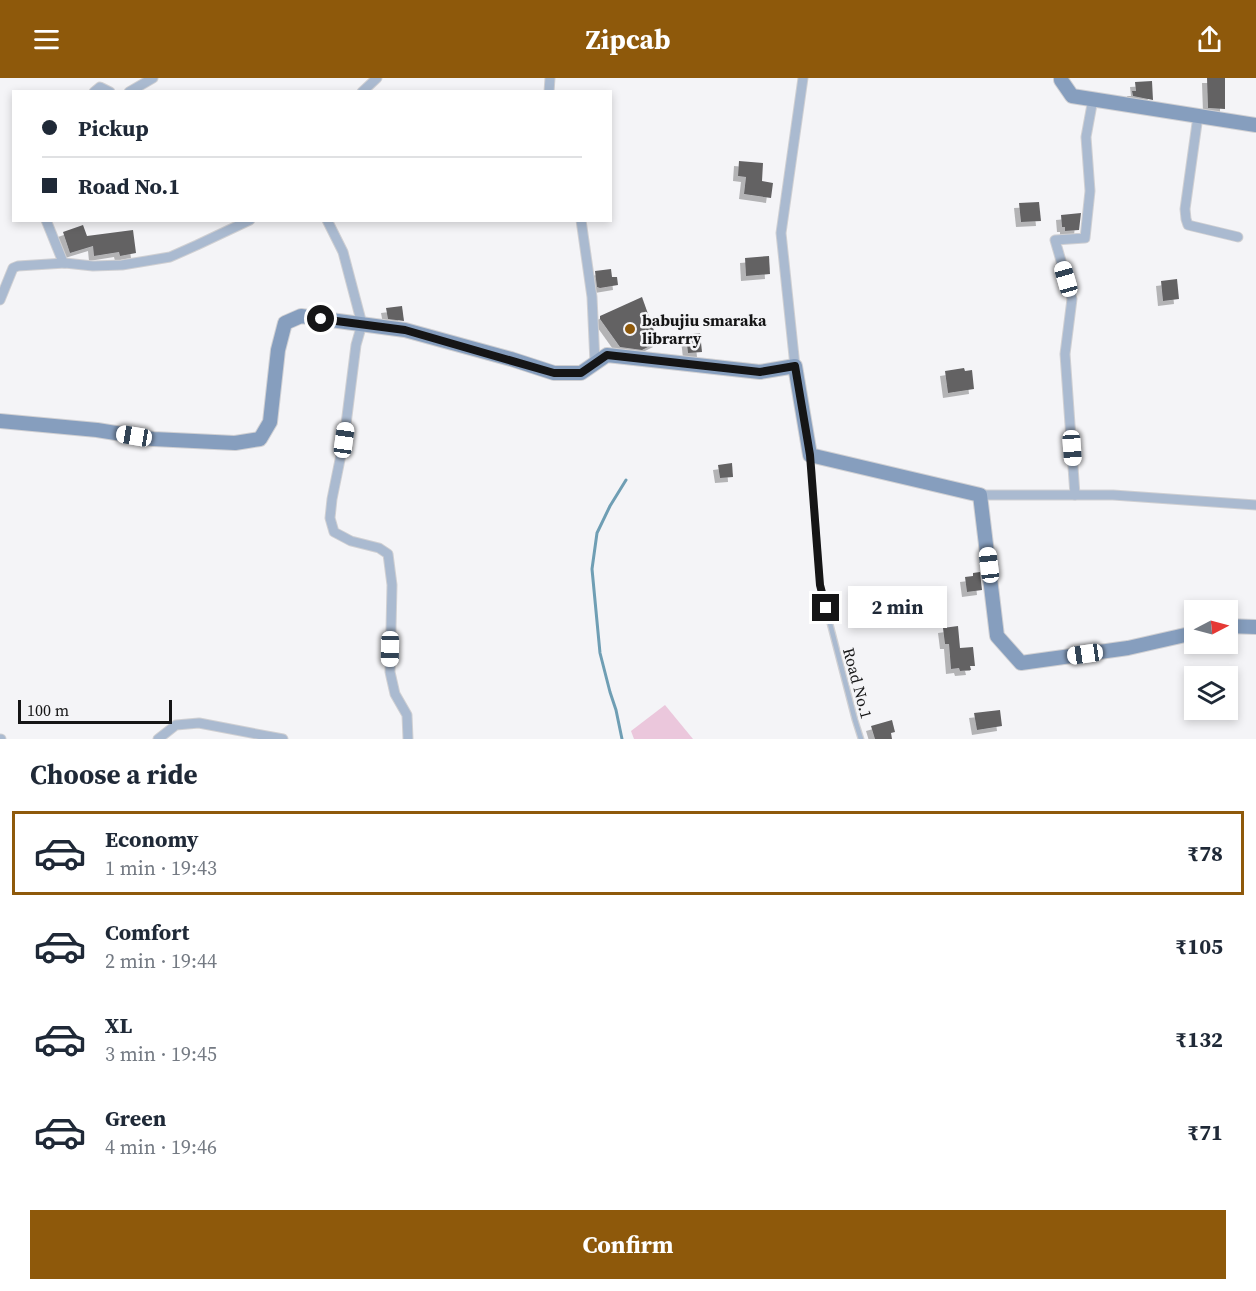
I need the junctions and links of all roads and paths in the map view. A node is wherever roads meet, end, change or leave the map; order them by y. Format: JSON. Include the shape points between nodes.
{"nodes":[{"id":1,"x":153,"y":78,"type":"edge"},
{"id":2,"x":377,"y":78,"type":"edge"},
{"id":3,"x":803,"y":78,"type":"edge"},
{"id":4,"x":1061,"y":78,"type":"edge"},
{"id":5,"x":132,"y":90,"type":"edge"},
{"id":6,"x":364,"y":90,"type":"edge"},
{"id":7,"x":1093,"y":99,"type":"junction"},
{"id":8,"x":1198,"y":116,"type":"junction"},
{"id":9,"x":1256,"y":125,"type":"edge"},
{"id":10,"x":47,"y":222,"type":"edge"},
{"id":11,"x":246,"y":222,"type":"edge"},
{"id":12,"x":328,"y":222,"type":"edge"},
{"id":13,"x":581,"y":222,"type":"edge"},
{"id":14,"x":1238,"y":237,"type":"dead end"},
{"id":15,"x":65,"y":263,"type":"junction"},
{"id":16,"x":0,"y":300,"type":"edge"},
{"id":17,"x":362,"y":324,"type":"junction"},
{"id":18,"x":595,"y":363,"type":"junction"},
{"id":19,"x":795,"y":366,"type":"junction"},
{"id":20,"x":0,"y":421,"type":"edge"},
{"id":21,"x":810,"y":455,"type":"junction"},
{"id":22,"x":980,"y":495,"type":"junction"},
{"id":23,"x":1075,"y":495,"type":"junction"},
{"id":24,"x":1256,"y":505,"type":"edge"},
{"id":25,"x":1238,"y":626,"type":"edge"},
{"id":26,"x":1256,"y":627,"type":"edge"},
{"id":27,"x":1184,"y":635,"type":"edge"},
{"id":28,"x":158,"y":739,"type":"edge"},
{"id":29,"x":283,"y":739,"type":"edge"},
{"id":30,"x":408,"y":739,"type":"edge"},
{"id":31,"x":861,"y":739,"type":"edge"}],
"edges":[{"from":1,"to":5,"type":"street"},
{"from":2,"to":6,"type":"street"},
{"from":3,"to":19,"type":"street","via":[[781,233]]},
{"from":4,"to":7,"type":"main road","via":[[1072,96]]},
{"from":7,"to":8,"type":"main road"},
{"from":7,"to":23,"type":"street","via":[[1086,137],[1090,191],[1085,238],[1055,240],[1072,299],[1065,354]]},
{"from":8,"to":9,"type":"main road"},
{"from":8,"to":14,"type":"street","via":[[1186,219],[1188,225]]},
{"from":10,"to":15,"type":"street"},
{"from":11,"to":15,"type":"street","via":[[170,257],[122,265]]},
{"from":12,"to":17,"type":"street","via":[[343,252]]},
{"from":13,"to":18,"type":"street","via":[[592,297]]},
{"from":15,"to":16,"type":"street","via":[[13,268]]},
{"from":17,"to":18,"type":"main road","via":[[405,330],[554,373],[581,373]]},
{"from":17,"to":20,"type":"main road","via":[[301,316],[285,323],[270,422],[260,439],[235,443],[153,439]]},
{"from":17,"to":30,"type":"street","via":[[330,518],[334,532],[388,554],[392,585],[390,672],[394,694],[407,715]]},
{"from":18,"to":19,"type":"main road","via":[[607,355],[760,372]]},
{"from":19,"to":21,"type":"main road"},
{"from":21,"to":22,"type":"main road"},
{"from":21,"to":31,"type":"lane","name":"Road No.1","via":[[820,585]]},
{"from":22,"to":23,"type":"street"},
{"from":22,"to":27,"type":"main road","via":[[997,636],[1022,663],[1128,648]]},
{"from":23,"to":24,"type":"street"},
{"from":25,"to":26,"type":"main road"},
{"from":28,"to":29,"type":"street","via":[[177,725],[199,723]]}]}
